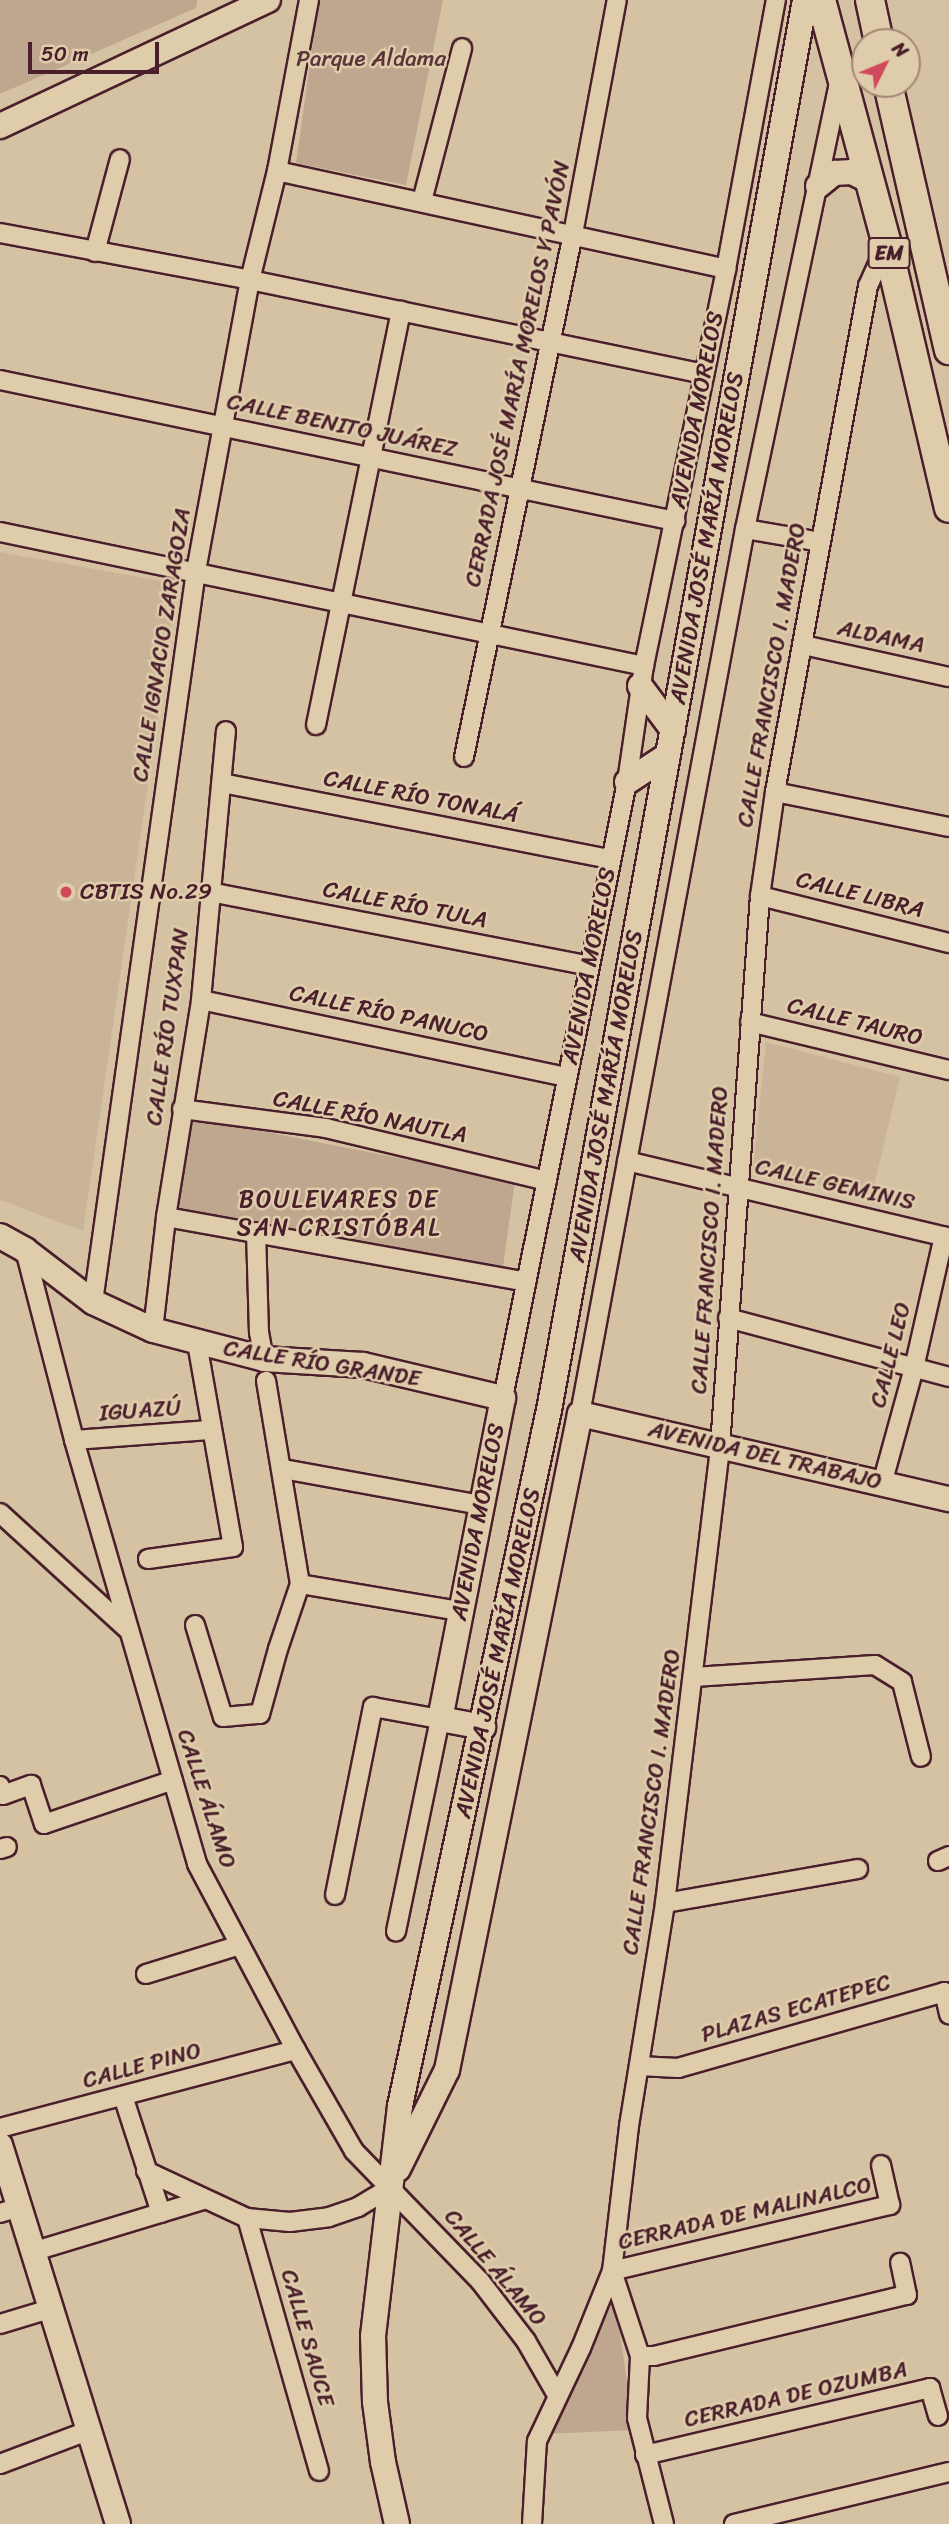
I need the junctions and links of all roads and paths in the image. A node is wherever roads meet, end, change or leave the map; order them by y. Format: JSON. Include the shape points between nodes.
{"nodes":[{"id":1,"x":268,"y":0,"type":"edge"},
{"id":2,"x":309,"y":0,"type":"edge"},
{"id":3,"x":617,"y":0,"type":"edge"},
{"id":4,"x":776,"y":0,"type":"edge"},
{"id":5,"x":805,"y":0,"type":"edge"},
{"id":6,"x":821,"y":0,"type":"edge"},
{"id":7,"x":870,"y":0,"type":"edge"},
{"id":8,"x":225,"y":11,"type":"edge"},
{"id":9,"x":875,"y":28,"type":"edge"},
{"id":10,"x":462,"y":48,"type":"dead end"},
{"id":11,"x":842,"y":73,"type":"junction"},
{"id":12,"x":891,"y":98,"type":"edge"},
{"id":13,"x":0,"y":126,"type":"edge"},
{"id":14,"x":120,"y":159,"type":"dead end"},
{"id":15,"x":277,"y":171,"type":"junction"},
{"id":16,"x":870,"y":181,"type":"junction"},
{"id":17,"x":818,"y":186,"type":"junction"},
{"id":18,"x":422,"y":201,"type":"junction"},
{"id":19,"x":0,"y":233,"type":"edge"},
{"id":20,"x":573,"y":234,"type":"junction"},
{"id":21,"x":887,"y":244,"type":"junction"},
{"id":22,"x":95,"y":252,"type":"junction"},
{"id":23,"x":726,"y":269,"type":"junction"},
{"id":24,"x":250,"y":280,"type":"junction"},
{"id":25,"x":401,"y":311,"type":"junction"},
{"id":26,"x":550,"y":340,"type":"junction"},
{"id":27,"x":949,"y":350,"type":"edge"},
{"id":28,"x":704,"y":374,"type":"junction"},
{"id":29,"x":0,"y":380,"type":"edge"},
{"id":30,"x":223,"y":426,"type":"junction"},
{"id":31,"x":370,"y":458,"type":"junction"},
{"id":32,"x":520,"y":488,"type":"junction"},
{"id":33,"x":949,"y":508,"type":"edge"},
{"id":34,"x":675,"y":521,"type":"junction"},
{"id":35,"x":745,"y":529,"type":"junction"},
{"id":36,"x":0,"y":532,"type":"edge"},
{"id":37,"x":820,"y":542,"type":"junction"},
{"id":38,"x":196,"y":571,"type":"junction"},
{"id":39,"x":341,"y":603,"type":"junction"},
{"id":40,"x":490,"y":633,"type":"junction"},
{"id":41,"x":803,"y":645,"type":"junction"},
{"id":42,"x":642,"y":676,"type":"junction"},
{"id":43,"x":949,"y":677,"type":"edge"},
{"id":44,"x":316,"y":725,"type":"dead end"},
{"id":45,"x":673,"y":730,"type":"junction"},
{"id":46,"x":226,"y":731,"type":"dead end"},
{"id":47,"x":668,"y":755,"type":"junction"},
{"id":48,"x":464,"y":757,"type":"dead end"},
{"id":49,"x":627,"y":782,"type":"junction"},
{"id":50,"x":222,"y":783,"type":"junction"},
{"id":51,"x":775,"y":792,"type":"junction"},
{"id":52,"x":949,"y":827,"type":"edge"},
{"id":53,"x":611,"y":859,"type":"junction"},
{"id":54,"x":210,"y":892,"type":"junction"},
{"id":55,"x":760,"y":896,"type":"junction"},
{"id":56,"x":949,"y":943,"type":"edge"},
{"id":57,"x":590,"y":965,"type":"junction"},
{"id":58,"x":201,"y":1000,"type":"junction"},
{"id":59,"x":750,"y":1022,"type":"junction"},
{"id":60,"x":949,"y":1070,"type":"edge"},
{"id":61,"x":567,"y":1077,"type":"junction"},
{"id":62,"x":182,"y":1110,"type":"junction"},
{"id":63,"x":627,"y":1161,"type":"junction"},
{"id":64,"x":547,"y":1181,"type":"junction"},
{"id":65,"x":740,"y":1188,"type":"junction"},
{"id":66,"x":166,"y":1217,"type":"junction"},
{"id":67,"x":256,"y":1232,"type":"junction"},
{"id":68,"x":0,"y":1236,"type":"edge"},
{"id":69,"x":946,"y":1237,"type":"edge"},
{"id":70,"x":24,"y":1250,"type":"junction"},
{"id":71,"x":526,"y":1282,"type":"junction"},
{"id":72,"x":93,"y":1302,"type":"junction"},
{"id":73,"x":728,"y":1318,"type":"junction"},
{"id":74,"x":153,"y":1330,"type":"junction"},
{"id":75,"x":197,"y":1343,"type":"junction"},
{"id":76,"x":914,"y":1368,"type":"junction"},
{"id":77,"x":265,"y":1370,"type":"junction"},
{"id":78,"x":949,"y":1377,"type":"edge"},
{"id":79,"x":503,"y":1398,"type":"junction"},
{"id":80,"x":549,"y":1410,"type":"junction"},
{"id":81,"x":580,"y":1414,"type":"junction"},
{"id":82,"x":210,"y":1430,"type":"junction"},
{"id":83,"x":74,"y":1440,"type":"junction"},
{"id":84,"x":720,"y":1446,"type":"junction"},
{"id":85,"x":282,"y":1469,"type":"junction"},
{"id":86,"x":883,"y":1484,"type":"junction"},
{"id":87,"x":949,"y":1499,"type":"edge"},
{"id":88,"x":481,"y":1505,"type":"junction"},
{"id":89,"x":0,"y":1513,"type":"edge"},
{"id":90,"x":557,"y":1520,"type":"junction"},
{"id":91,"x":148,"y":1559,"type":"dead end"},
{"id":92,"x":300,"y":1584,"type":"junction"},
{"id":93,"x":460,"y":1611,"type":"junction"},
{"id":94,"x":195,"y":1625,"type":"dead end"},
{"id":95,"x":128,"y":1630,"type":"junction"},
{"id":96,"x":694,"y":1676,"type":"junction"},
{"id":97,"x":440,"y":1719,"type":"junction"},
{"id":98,"x":482,"y":1727,"type":"junction"},
{"id":99,"x":921,"y":1757,"type":"dead end"},
{"id":100,"x":173,"y":1780,"type":"junction"},
{"id":101,"x":0,"y":1786,"type":"edge"},
{"id":102,"x":859,"y":1869,"type":"dead end"},
{"id":103,"x":335,"y":1895,"type":"dead end"},
{"id":104,"x":665,"y":1903,"type":"junction"},
{"id":105,"x":396,"y":1932,"type":"dead end"},
{"id":106,"x":240,"y":1945,"type":"junction"},
{"id":107,"x":146,"y":1974,"type":"dead end"},
{"id":108,"x":949,"y":2014,"type":"edge"},
{"id":109,"x":296,"y":2050,"type":"junction"},
{"id":110,"x":639,"y":2066,"type":"junction"},
{"id":111,"x":123,"y":2096,"type":"junction"},
{"id":112,"x":0,"y":2128,"type":"edge"},
{"id":113,"x":0,"y":2145,"type":"edge"},
{"id":114,"x":881,"y":2165,"type":"dead end"},
{"id":115,"x":146,"y":2171,"type":"junction"},
{"id":116,"x":388,"y":2189,"type":"junction"},
{"id":117,"x":203,"y":2200,"type":"junction"},
{"id":118,"x":10,"y":2210,"type":"edge"},
{"id":119,"x":161,"y":2213,"type":"junction"},
{"id":120,"x":247,"y":2218,"type":"junction"},
{"id":121,"x":35,"y":2250,"type":"junction"},
{"id":122,"x":900,"y":2263,"type":"dead end"},
{"id":123,"x":612,"y":2271,"type":"junction"},
{"id":124,"x":53,"y":2308,"type":"junction"},
{"id":125,"x":0,"y":2324,"type":"edge"},
{"id":126,"x":640,"y":2356,"type":"junction"},
{"id":127,"x":557,"y":2395,"type":"junction"},
{"id":128,"x":937,"y":2416,"type":"dead end"},
{"id":129,"x":90,"y":2430,"type":"junction"},
{"id":130,"x":645,"y":2455,"type":"junction"},
{"id":131,"x":0,"y":2464,"type":"edge"},
{"id":132,"x":320,"y":2471,"type":"dead end"},
{"id":133,"x":949,"y":2472,"type":"edge"},
{"id":134,"x":118,"y":2524,"type":"edge"},
{"id":135,"x":397,"y":2524,"type":"edge"},
{"id":136,"x":532,"y":2524,"type":"edge"},
{"id":137,"x":664,"y":2524,"type":"edge"},
{"id":138,"x":734,"y":2524,"type":"edge"}],
"edges":[{"from":1,"to":8,"type":"main road"},
{"from":2,"to":15,"type":"street","name":"CALLE IGNACIO ZARAGOZA"},
{"from":3,"to":20,"type":"street","name":"CERRADA JOSÉ MARÍA MORELOS Y PAVÓN"},
{"from":4,"to":23,"type":"street","name":"AVENIDA MORELOS"},
{"from":5,"to":45,"type":"main road","name":"AVENIDA JOSÉ MARÍA MORELOS"},
{"from":6,"to":11,"type":"main road","number":"EM"},
{"from":7,"to":9,"type":"main road"},
{"from":8,"to":13,"type":"main road"},
{"from":10,"to":18,"type":"street"},
{"from":11,"to":16,"type":"main road","number":"EM"},
{"from":11,"to":17,"type":"street","name":"AVENIDA JOSÉ MARÍA MORELOS"},
{"from":12,"to":27,"type":"main road","number":"EM"},
{"from":14,"to":22,"type":"street"},
{"from":15,"to":18,"type":"street"},
{"from":15,"to":24,"type":"street","name":"CALLE IGNACIO ZARAGOZA"},
{"from":16,"to":17,"type":"main road","via":[[852,172],[834,173]]},
{"from":16,"to":21,"type":"main road","number":"EM"},
{"from":17,"to":35,"type":"street","name":"AVENIDA JOSÉ MARÍA MORELOS"},
{"from":18,"to":20,"type":"street"},
{"from":19,"to":22,"type":"street"},
{"from":20,"to":23,"type":"street"},
{"from":20,"to":26,"type":"street","name":"CERRADA JOSÉ MARÍA MORELOS Y PAVÓN"},
{"from":21,"to":33,"type":"main road","number":"EM"},
{"from":21,"to":37,"type":"street","name":"CALLE FRANCISCO I. MADERO","via":[[868,286]]},
{"from":22,"to":24,"type":"street"},
{"from":23,"to":28,"type":"street","name":"AVENIDA MORELOS"},
{"from":24,"to":25,"type":"street"},
{"from":24,"to":30,"type":"street","name":"CALLE IGNACIO ZARAGOZA"},
{"from":25,"to":26,"type":"street"},
{"from":25,"to":31,"type":"street"},
{"from":26,"to":28,"type":"street"},
{"from":26,"to":32,"type":"street","name":"CERRADA JOSÉ MARÍA MORELOS Y PAVÓN"},
{"from":28,"to":34,"type":"street","name":"AVENIDA MORELOS"},
{"from":29,"to":30,"type":"street","name":"CALLE BENITO JUÁREZ"},
{"from":30,"to":31,"type":"street","name":"CALLE BENITO JUÁREZ"},
{"from":30,"to":38,"type":"street","name":"CALLE IGNACIO ZARAGOZA"},
{"from":31,"to":32,"type":"street","name":"CALLE BENITO JUÁREZ"},
{"from":31,"to":39,"type":"street"},
{"from":32,"to":34,"type":"street","name":"CALLE BENITO JUÁREZ"},
{"from":32,"to":40,"type":"street","name":"CERRADA JOSÉ MARÍA MORELOS Y PAVÓN"},
{"from":34,"to":42,"type":"street","name":"AVENIDA MORELOS"},
{"from":35,"to":37,"type":"street"},
{"from":35,"to":63,"type":"street","name":"AVENIDA JOSÉ MARÍA MORELOS"},
{"from":36,"to":38,"type":"street"},
{"from":37,"to":41,"type":"street","name":"CALLE FRANCISCO I. MADERO"},
{"from":38,"to":39,"type":"street"},
{"from":38,"to":72,"type":"street","name":"CALLE IGNACIO ZARAGOZA"},
{"from":39,"to":40,"type":"street"},
{"from":39,"to":44,"type":"street"},
{"from":40,"to":42,"type":"street"},
{"from":40,"to":48,"type":"street","name":"CERRADA JOSÉ MARÍA MORELOS Y PAVÓN"},
{"from":41,"to":43,"type":"street","name":"ALDAMA"},
{"from":41,"to":51,"type":"street","name":"CALLE FRANCISCO I. MADERO"},
{"from":42,"to":45,"type":"main road"},
{"from":42,"to":49,"type":"street","name":"AVENIDA MORELOS"},
{"from":45,"to":47,"type":"main road","name":"AVENIDA JOSÉ MARÍA MORELOS"},
{"from":46,"to":50,"type":"street","name":"CALLE RÍO TUXPAN"},
{"from":47,"to":49,"type":"main road"},
{"from":47,"to":80,"type":"main road","name":"AVENIDA JOSÉ MARÍA MORELOS"},
{"from":49,"to":53,"type":"street","name":"AVENIDA MORELOS"},
{"from":50,"to":53,"type":"street","name":"CALLE RÍO TONALÁ"},
{"from":50,"to":54,"type":"street","name":"CALLE RÍO TUXPAN"},
{"from":51,"to":52,"type":"street"},
{"from":51,"to":55,"type":"street","name":"CALLE FRANCISCO I. MADERO"},
{"from":53,"to":57,"type":"street","name":"AVENIDA MORELOS"},
{"from":54,"to":57,"type":"street","name":"CALLE RÍO TULA"},
{"from":54,"to":58,"type":"street","name":"CALLE RÍO TUXPAN"},
{"from":55,"to":56,"type":"street","name":"CALLE LIBRA"},
{"from":55,"to":59,"type":"street","name":"CALLE FRANCISCO I. MADERO"},
{"from":57,"to":61,"type":"street","name":"AVENIDA MORELOS"},
{"from":58,"to":61,"type":"street","name":"CALLE RÍO PANUCO"},
{"from":58,"to":62,"type":"street","name":"CALLE RÍO TUXPAN"},
{"from":59,"to":60,"type":"street","name":"CALLE TAURO"},
{"from":59,"to":65,"type":"street","name":"CALLE FRANCISCO I. MADERO"},
{"from":61,"to":64,"type":"street","name":"AVENIDA MORELOS"},
{"from":62,"to":64,"type":"street","name":"CALLE RÍO NAUTLA","via":[[326,1128]]},
{"from":62,"to":66,"type":"street","name":"CALLE RÍO TUXPAN"},
{"from":63,"to":65,"type":"street","name":"CALLE GEMINIS"},
{"from":63,"to":81,"type":"street","name":"AVENIDA JOSÉ MARÍA MORELOS"},
{"from":64,"to":71,"type":"street","name":"AVENIDA MORELOS"},
{"from":65,"to":69,"type":"street","name":"CALLE GEMINIS"},
{"from":65,"to":73,"type":"street","name":"CALLE FRANCISCO I. MADERO"},
{"from":66,"to":67,"type":"street"},
{"from":66,"to":74,"type":"street","name":"CALLE RÍO TUXPAN"},
{"from":67,"to":71,"type":"street"},
{"from":67,"to":77,"type":"street","via":[[259,1332]]},
{"from":68,"to":70,"type":"main road","name":"CALLE RÍO GRANDE"},
{"from":69,"to":76,"type":"street","name":"CALLE LEO"},
{"from":70,"to":72,"type":"main road","name":"CALLE RÍO GRANDE"},
{"from":70,"to":83,"type":"street","name":"CALLE ÁLAMO"},
{"from":71,"to":79,"type":"street","name":"AVENIDA MORELOS"},
{"from":72,"to":74,"type":"main road","name":"CALLE RÍO GRANDE"},
{"from":73,"to":76,"type":"street"},
{"from":73,"to":84,"type":"street","name":"CALLE FRANCISCO I. MADERO"},
{"from":74,"to":75,"type":"main road","name":"CALLE RÍO GRANDE"},
{"from":75,"to":77,"type":"main road","name":"CALLE RÍO GRANDE"},
{"from":75,"to":82,"type":"street"},
{"from":76,"to":78,"type":"street"},
{"from":76,"to":86,"type":"street","name":"CALLE LEO"},
{"from":77,"to":79,"type":"main road","name":"CALLE RÍO GRANDE","via":[[363,1365]]},
{"from":77,"to":85,"type":"street"},
{"from":79,"to":88,"type":"main road","name":"AVENIDA MORELOS"},
{"from":80,"to":90,"type":"main road"},
{"from":80,"to":98,"type":"main road","name":"AVENIDA JOSÉ MARÍA MORELOS"},
{"from":81,"to":84,"type":"main road","name":"AVENIDA DEL TRABAJO"},
{"from":81,"to":90,"type":"main road","name":"AVENIDA JOSÉ MARÍA MORELOS"},
{"from":82,"to":83,"type":"street","name":"IGUAZÚ"},
{"from":82,"to":91,"type":"street","via":[[233,1547]]},
{"from":83,"to":95,"type":"street","name":"CALLE ÁLAMO"},
{"from":84,"to":86,"type":"main road","name":"AVENIDA DEL TRABAJO"},
{"from":84,"to":96,"type":"street","name":"CALLE FRANCISCO I. MADERO"},
{"from":85,"to":88,"type":"street"},
{"from":85,"to":92,"type":"street"},
{"from":86,"to":87,"type":"main road","name":"AVENIDA DEL TRABAJO"},
{"from":88,"to":93,"type":"main road","name":"AVENIDA MORELOS"},
{"from":89,"to":95,"type":"street"},
{"from":90,"to":116,"type":"main road","name":"AVENIDA JOSÉ MARÍA MORELOS","via":[[447,2070]]},
{"from":92,"to":93,"type":"street"},
{"from":92,"to":94,"type":"street","via":[[260,1714],[223,1717]]},
{"from":93,"to":97,"type":"main road","name":"AVENIDA MORELOS"},
{"from":95,"to":100,"type":"street","name":"CALLE ÁLAMO"},
{"from":96,"to":99,"type":"street","via":[[875,1665],[902,1682]]},
{"from":96,"to":104,"type":"street","name":"CALLE FRANCISCO I. MADERO"},
{"from":97,"to":98,"type":"main road"},
{"from":97,"to":103,"type":"street","via":[[373,1707]]},
{"from":97,"to":105,"type":"street","name":"AVENIDA MORELOS"},
{"from":98,"to":116,"type":"main road","name":"AVENIDA JOSÉ MARÍA MORELOS","via":[[400,2106]]},
{"from":100,"to":101,"type":"street","via":[[44,1824],[32,1786],[3,1795]]},
{"from":100,"to":106,"type":"street","name":"CALLE ÁLAMO","via":[[197,1864]]},
{"from":102,"to":104,"type":"street"},
{"from":104,"to":110,"type":"street","name":"CALLE FRANCISCO I. MADERO"},
{"from":106,"to":107,"type":"street"},
{"from":106,"to":109,"type":"street","name":"CALLE ÁLAMO"},
{"from":108,"to":110,"type":"street","name":"PLAZAS ECATEPEC","via":[[944,1993],[678,2068]]},
{"from":109,"to":111,"type":"street","name":"CALLE PINO"},
{"from":109,"to":116,"type":"street","name":"CALLE ÁLAMO","via":[[354,2151]]},
{"from":110,"to":123,"type":"street","name":"CALLE FRANCISCO I. MADERO"},
{"from":111,"to":112,"type":"street","name":"CALLE PINO"},
{"from":111,"to":115,"type":"street"},
{"from":113,"to":118,"type":"main road"},
{"from":114,"to":123,"type":"street","name":"CERRADA DE MALINALCO","via":[[890,2205]]},
{"from":115,"to":117,"type":"street"},
{"from":115,"to":119,"type":"street"},
{"from":116,"to":120,"type":"street","via":[[329,2217],[290,2222]]},
{"from":116,"to":127,"type":"street","name":"CALLE ÁLAMO","via":[[480,2281],[526,2341]]},
{"from":116,"to":135,"type":"main road","name":"AVENIDA JOSÉ MARÍA MORELOS","via":[[373,2336],[375,2402]]},
{"from":117,"to":119,"type":"street"},
{"from":117,"to":120,"type":"street"},
{"from":118,"to":121,"type":"main road"},
{"from":119,"to":121,"type":"street"},
{"from":120,"to":132,"type":"street","name":"CALLE SAUCE"},
{"from":121,"to":124,"type":"main road"},
{"from":122,"to":126,"type":"street","via":[[907,2295]]},
{"from":123,"to":126,"type":"street"},
{"from":123,"to":127,"type":"street","name":"CALLE FRANCISCO I. MADERO"},
{"from":124,"to":125,"type":"street"},
{"from":124,"to":129,"type":"main road"},
{"from":126,"to":130,"type":"street","via":[[637,2418]]},
{"from":127,"to":136,"type":"street","name":"CALLE FRANCISCO I. MADERO","via":[[537,2441]]},
{"from":128,"to":130,"type":"street","name":"CERRADA DE OZUMBA","via":[[930,2389]]},
{"from":129,"to":131,"type":"street"},
{"from":129,"to":134,"type":"main road"},
{"from":130,"to":137,"type":"street"},
{"from":133,"to":138,"type":"street"}]}
